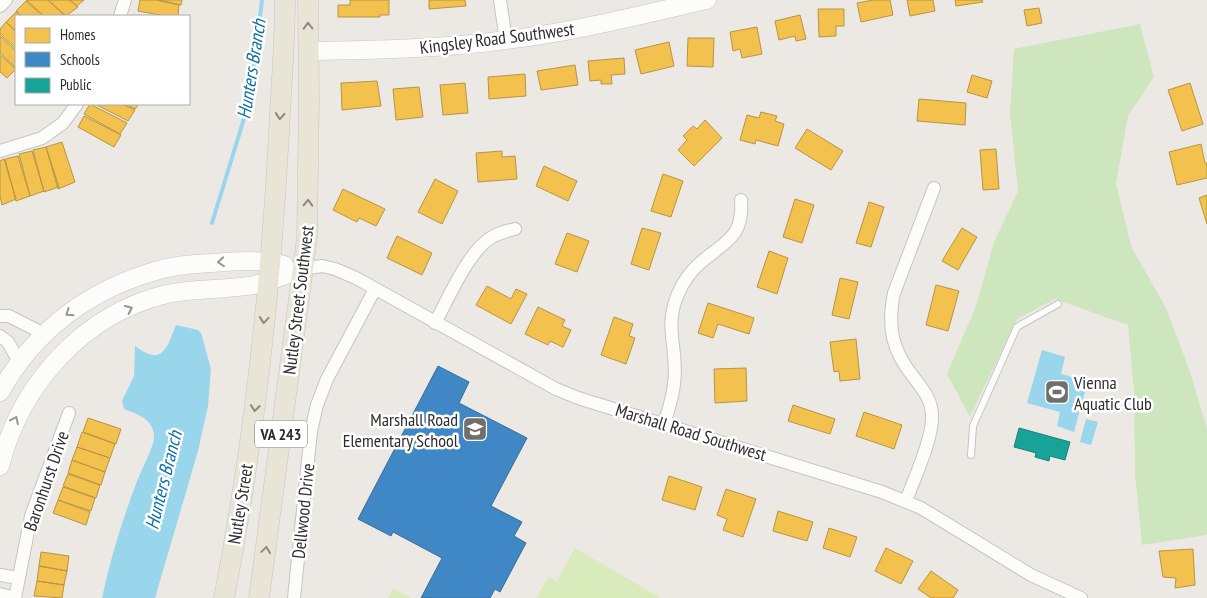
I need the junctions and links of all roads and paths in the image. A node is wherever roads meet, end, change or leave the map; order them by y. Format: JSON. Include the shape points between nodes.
{"nodes":[{"id":1,"x":6,"y":0,"type":"edge"},
{"id":2,"x":125,"y":0,"type":"edge"},
{"id":3,"x":285,"y":0,"type":"edge"},
{"id":4,"x":308,"y":0,"type":"edge"},
{"id":5,"x":500,"y":0,"type":"edge"},
{"id":6,"x":707,"y":0,"type":"edge"},
{"id":7,"x":0,"y":6,"type":"edge"},
{"id":8,"x":120,"y":15,"type":"edge"},
{"id":9,"x":506,"y":40,"type":"junction"},
{"id":10,"x":284,"y":50,"type":"junction"},
{"id":11,"x":308,"y":51,"type":"junction"},
{"id":12,"x":76,"y":105,"type":"edge"},
{"id":13,"x":0,"y":151,"type":"edge"},
{"id":14,"x":934,"y":188,"type":"dead end"},
{"id":15,"x":741,"y":200,"type":"dead end"},
{"id":16,"x":515,"y":229,"type":"dead end"},
{"id":17,"x":270,"y":261,"type":"junction"},
{"id":18,"x":302,"y":269,"type":"junction"},
{"id":19,"x":268,"y":281,"type":"junction"},
{"id":20,"x":375,"y":289,"type":"junction"},
{"id":21,"x":1058,"y":304,"type":"dead end"},
{"id":22,"x":0,"y":316,"type":"edge"},
{"id":23,"x":435,"y":322,"type":"junction"},
{"id":24,"x":44,"y":334,"type":"junction"},
{"id":25,"x":0,"y":336,"type":"edge"},
{"id":26,"x":19,"y":362,"type":"junction"},
{"id":27,"x":0,"y":392,"type":"edge"},
{"id":28,"x":70,"y":413,"type":"dead end"},
{"id":29,"x":664,"y":424,"type":"junction"},
{"id":30,"x":971,"y":455,"type":"dead end"},
{"id":31,"x":0,"y":466,"type":"edge"},
{"id":32,"x":906,"y":501,"type":"junction"},
{"id":33,"x":0,"y":575,"type":"edge"},
{"id":34,"x":18,"y":578,"type":"junction"},
{"id":35,"x":0,"y":594,"type":"edge"},
{"id":36,"x":15,"y":598,"type":"edge"},
{"id":37,"x":224,"y":598,"type":"edge"},
{"id":38,"x":259,"y":598,"type":"edge"},
{"id":39,"x":294,"y":598,"type":"edge"},
{"id":40,"x":1081,"y":598,"type":"edge"}],
"edges":[{"from":1,"to":7,"type":"street"},
{"from":2,"to":8,"type":"street"},
{"from":3,"to":10,"type":"main road","name":"Nutley Street Southwest","number":"VA 243"},
{"from":11,"to":4,"type":"main road","name":"Nutley Street Southwest","number":"VA 243","one_way":true},
{"from":5,"to":9,"type":"street"},
{"from":6,"to":9,"type":"street","name":"Kingsley Road Southwest","via":[[568,31]]},
{"from":9,"to":11,"type":"street","name":"Kingsley Road Southwest","via":[[390,50]]},
{"from":10,"to":11,"type":"street","name":"Kingsley Road Southwest"},
{"from":10,"to":17,"type":"main road","name":"Nutley Street Southwest","number":"VA 243","one_way":true},
{"from":18,"to":11,"type":"main road","name":"Nutley Street Southwest","number":"VA 243","one_way":true,"via":[[308,217]]},
{"from":12,"to":13,"type":"street","via":[[63,123],[42,138]]},
{"from":14,"to":32,"type":"street","via":[[890,310],[895,346],[903,363],[924,390],[932,416],[931,430]]},
{"from":15,"to":29,"type":"street","via":[[740,222],[734,234],[696,266],[678,294],[670,330],[674,383]]},
{"from":16,"to":23,"type":"street","via":[[501,232],[479,248]]},
{"from":17,"to":18,"type":"street"},
{"from":17,"to":19,"type":"main road","name":"Nutley Street","number":"VA 243"},
{"from":17,"to":24,"type":"street","one_way":true,"via":[[226,262],[160,270],[93,297]]},
{"from":18,"to":19,"type":"street"},
{"from":18,"to":20,"type":"street","name":"Marshall Road Southwest","via":[[322,266],[335,269]]},
{"from":38,"to":18,"type":"main road","name":"Nutley Street Southwest","number":"VA 243","one_way":true},
{"from":31,"to":19,"type":"street","one_way":true,"via":[[10,432],[27,399],[41,378],[79,338],[107,319],[166,294]]},
{"from":19,"to":37,"type":"main road","name":"Nutley Street","number":"VA 243","one_way":true,"via":[[254,422]]},
{"from":20,"to":23,"type":"street","name":"Marshall Road Southwest"},
{"from":20,"to":39,"type":"street","name":"Dellwood Drive","via":[[327,379],[317,405],[311,431]]},
{"from":21,"to":30,"type":"lane","via":[[1017,327],[973,426]]},
{"from":22,"to":24,"type":"street","via":[[9,316]]},
{"from":23,"to":29,"type":"street","name":"Marshall Road Southwest","via":[[556,389]]},
{"from":24,"to":26,"type":"street"},
{"from":25,"to":26,"type":"street","via":[[8,342]]},
{"from":26,"to":27,"type":"street"},
{"from":28,"to":34,"type":"street","name":"Baronhurst Drive","via":[[31,516]]},
{"from":29,"to":32,"type":"street","name":"Marshall Road Southwest"},
{"from":32,"to":40,"type":"street","name":"Marshall Road Southwest","via":[[1031,575]]},
{"from":33,"to":34,"type":"street"},
{"from":34,"to":36,"type":"street","name":"Baronhurst Drive"},
{"from":35,"to":36,"type":"street","name":"Baronhurst Drive"}]}
